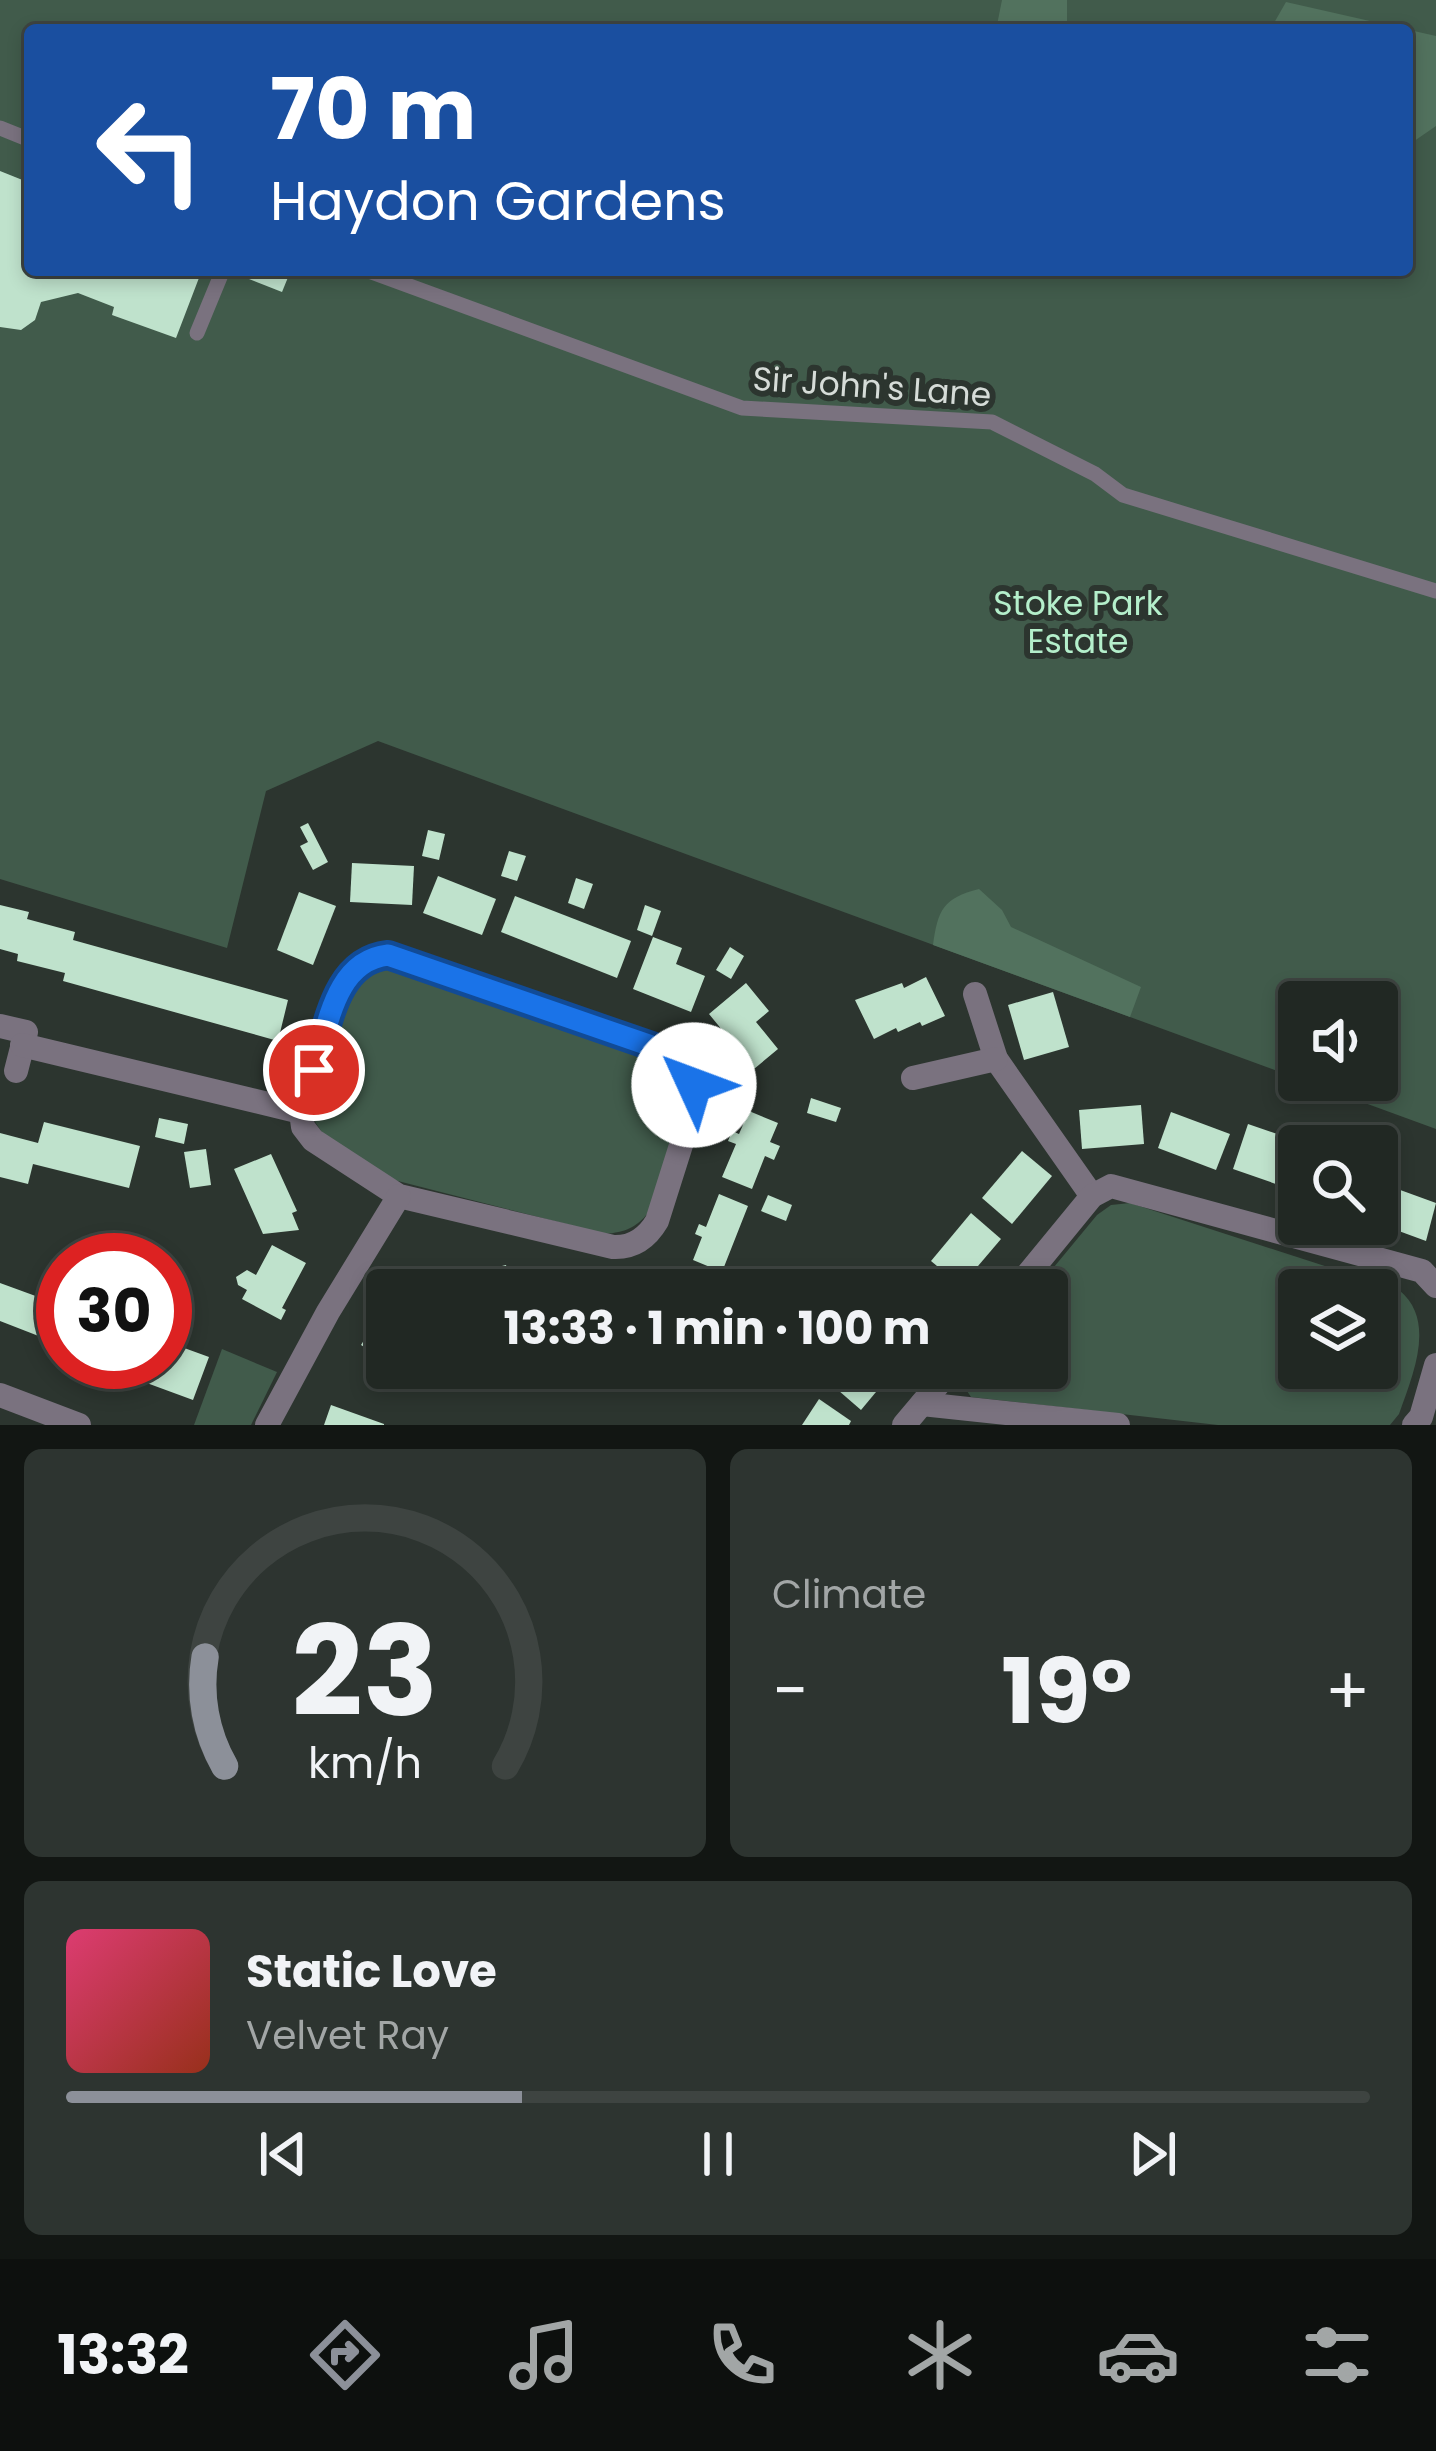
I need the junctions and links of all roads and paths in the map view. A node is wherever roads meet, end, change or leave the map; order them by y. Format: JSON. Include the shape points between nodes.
{"nodes":[{"id":1,"x":221,"y":276,"type":"edge"},
{"id":2,"x":382,"y":276,"type":"edge"},
{"id":3,"x":197,"y":333,"type":"dead end"},
{"id":4,"x":1436,"y":591,"type":"edge"},
{"id":5,"x":975,"y":994,"type":"dead end"},
{"id":6,"x":0,"y":1026,"type":"edge"},
{"id":7,"x":22,"y":1045,"type":"junction"},
{"id":8,"x":996,"y":1059,"type":"junction"},
{"id":9,"x":16,"y":1071,"type":"dead end"},
{"id":10,"x":913,"y":1078,"type":"dead end"},
{"id":11,"x":301,"y":1112,"type":"junction"},
{"id":12,"x":399,"y":1196,"type":"junction"},
{"id":13,"x":1092,"y":1196,"type":"junction"},
{"id":14,"x":1032,"y":1269,"type":"edge"},
{"id":15,"x":1436,"y":1286,"type":"edge"},
{"id":16,"x":1436,"y":1365,"type":"edge"},
{"id":17,"x":934,"y":1389,"type":"edge"},
{"id":18,"x":0,"y":1395,"type":"edge"},
{"id":19,"x":922,"y":1404,"type":"junction"},
{"id":20,"x":80,"y":1425,"type":"edge"},
{"id":21,"x":267,"y":1425,"type":"edge"},
{"id":22,"x":904,"y":1425,"type":"edge"},
{"id":23,"x":1118,"y":1425,"type":"edge"},
{"id":24,"x":1414,"y":1425,"type":"edge"}],
"edges":[{"from":1,"to":3,"type":"lane"},
{"from":2,"to":4,"type":"lane","name":"Sir John's Lane","via":[[742,408],[992,422],[1124,495]]},
{"from":5,"to":8,"type":"street"},
{"from":6,"to":7,"type":"street","via":[[26,1032]]},
{"from":7,"to":9,"type":"street"},
{"from":7,"to":11,"type":"street"},
{"from":8,"to":10,"type":"street"},
{"from":8,"to":13,"type":"street"},
{"from":11,"to":12,"type":"street","via":[[313,1140]]},
{"from":11,"to":12,"type":"street","via":[[344,981],[388,955],[666,1051],[694,1085],[657,1221],[629,1246]]},
{"from":12,"to":21,"type":"street"},
{"from":13,"to":14,"type":"street"},
{"from":13,"to":15,"type":"street","via":[[1111,1186],[1422,1271]]},
{"from":16,"to":24,"type":"street"},
{"from":17,"to":19,"type":"street"},
{"from":18,"to":20,"type":"street"},
{"from":19,"to":22,"type":"street"},
{"from":19,"to":23,"type":"street"}]}
